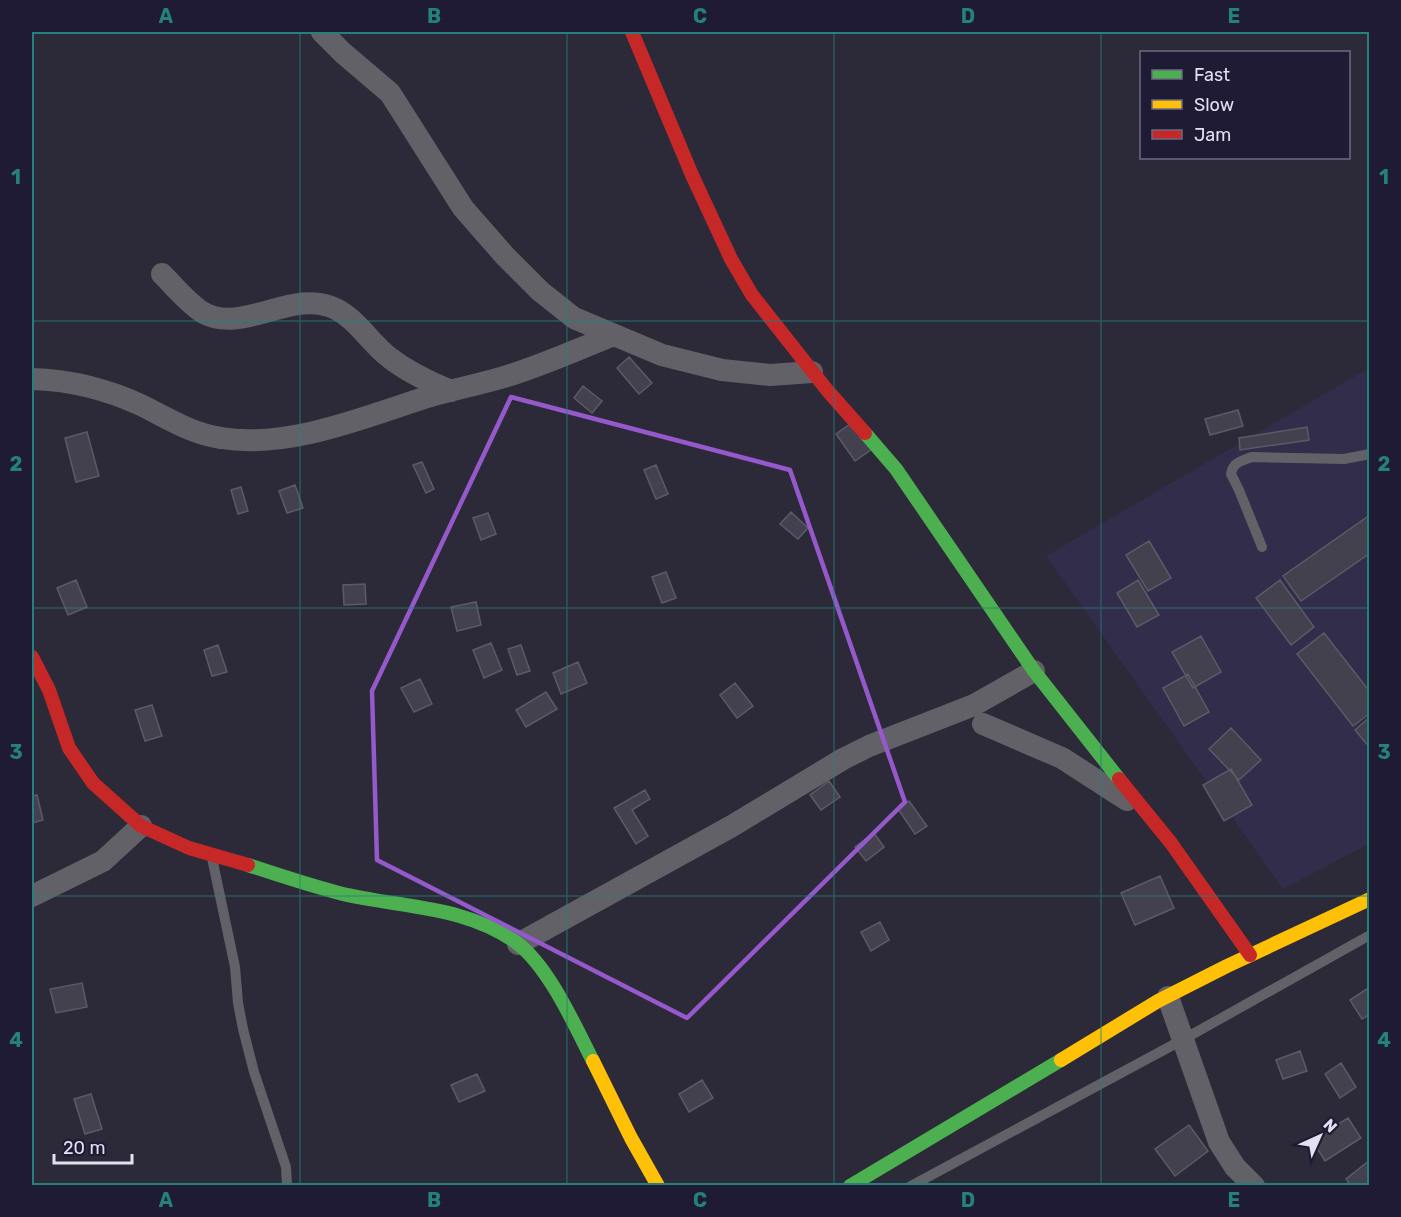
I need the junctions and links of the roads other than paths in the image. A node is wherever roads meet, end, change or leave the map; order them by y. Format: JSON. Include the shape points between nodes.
{"nodes":[{"id":1,"x":322,"y":32,"type":"edge"},
{"id":2,"x":632,"y":32,"type":"edge"},
{"id":3,"x":162,"y":274,"type":"dead end"},
{"id":4,"x":614,"y":334,"type":"junction"},
{"id":5,"x":812,"y":372,"type":"junction"},
{"id":6,"x":32,"y":379,"type":"edge"},
{"id":7,"x":450,"y":391,"type":"junction"},
{"id":8,"x":1370,"y":454,"type":"edge"},
{"id":9,"x":1262,"y":547,"type":"dead end"},
{"id":10,"x":32,"y":657,"type":"edge"},
{"id":11,"x":1034,"y":671,"type":"junction"},
{"id":12,"x":983,"y":724,"type":"dead end"},
{"id":13,"x":1146,"y":813,"type":"junction"},
{"id":14,"x":141,"y":826,"type":"junction"},
{"id":15,"x":211,"y":855,"type":"junction"},
{"id":16,"x":32,"y":896,"type":"edge"},
{"id":17,"x":1370,"y":899,"type":"edge"},
{"id":18,"x":1370,"y":935,"type":"edge"},
{"id":19,"x":518,"y":944,"type":"junction"},
{"id":20,"x":1250,"y":955,"type":"junction"},
{"id":21,"x":1168,"y":997,"type":"junction"},
{"id":22,"x":1184,"y":1038,"type":"junction"},
{"id":23,"x":287,"y":1185,"type":"edge"},
{"id":24,"x":658,"y":1185,"type":"edge"},
{"id":25,"x":850,"y":1185,"type":"edge"},
{"id":26,"x":911,"y":1185,"type":"edge"},
{"id":27,"x":1254,"y":1185,"type":"edge"}],
"edges":[{"from":1,"to":4,"type":"street","via":[[390,93],[463,208],[505,256],[574,318]]},
{"from":2,"to":5,"type":"street","via":[[731,259],[764,313]]},
{"from":3,"to":7,"type":"street","via":[[203,312],[216,317],[235,318],[296,303],[318,303],[336,309],[389,358]]},
{"from":4,"to":5,"type":"street","via":[[662,355],[722,370],[770,375]]},
{"from":4,"to":7,"type":"street","via":[[504,377]]},
{"from":5,"to":11,"type":"street","via":[[896,469]]},
{"from":6,"to":7,"type":"street","via":[[97,388],[181,426],[220,438],[262,440],[306,434]]},
{"from":8,"to":9,"type":"lane","via":[[1344,459],[1252,458],[1232,466],[1231,474]]},
{"from":10,"to":14,"type":"street","via":[[50,690],[69,748],[93,783]]},
{"from":11,"to":13,"type":"street"},
{"from":11,"to":19,"type":"street","via":[[974,705],[843,759],[758,811]]},
{"from":12,"to":13,"type":"street","via":[[1062,758]]},
{"from":13,"to":20,"type":"street"},
{"from":14,"to":15,"type":"street"},
{"from":14,"to":16,"type":"street","via":[[103,861]]},
{"from":15,"to":19,"type":"street","via":[[340,893],[476,920]]},
{"from":15,"to":23,"type":"lane","via":[[236,967],[243,1029],[286,1167]]},
{"from":17,"to":20,"type":"street"},
{"from":18,"to":22,"type":"lane"},
{"from":19,"to":24,"type":"street","via":[[561,998]]},
{"from":20,"to":21,"type":"street"},
{"from":21,"to":22,"type":"street"},
{"from":21,"to":25,"type":"street"},
{"from":22,"to":26,"type":"lane"},
{"from":22,"to":27,"type":"street","via":[[1219,1142],[1235,1167]]}]}
